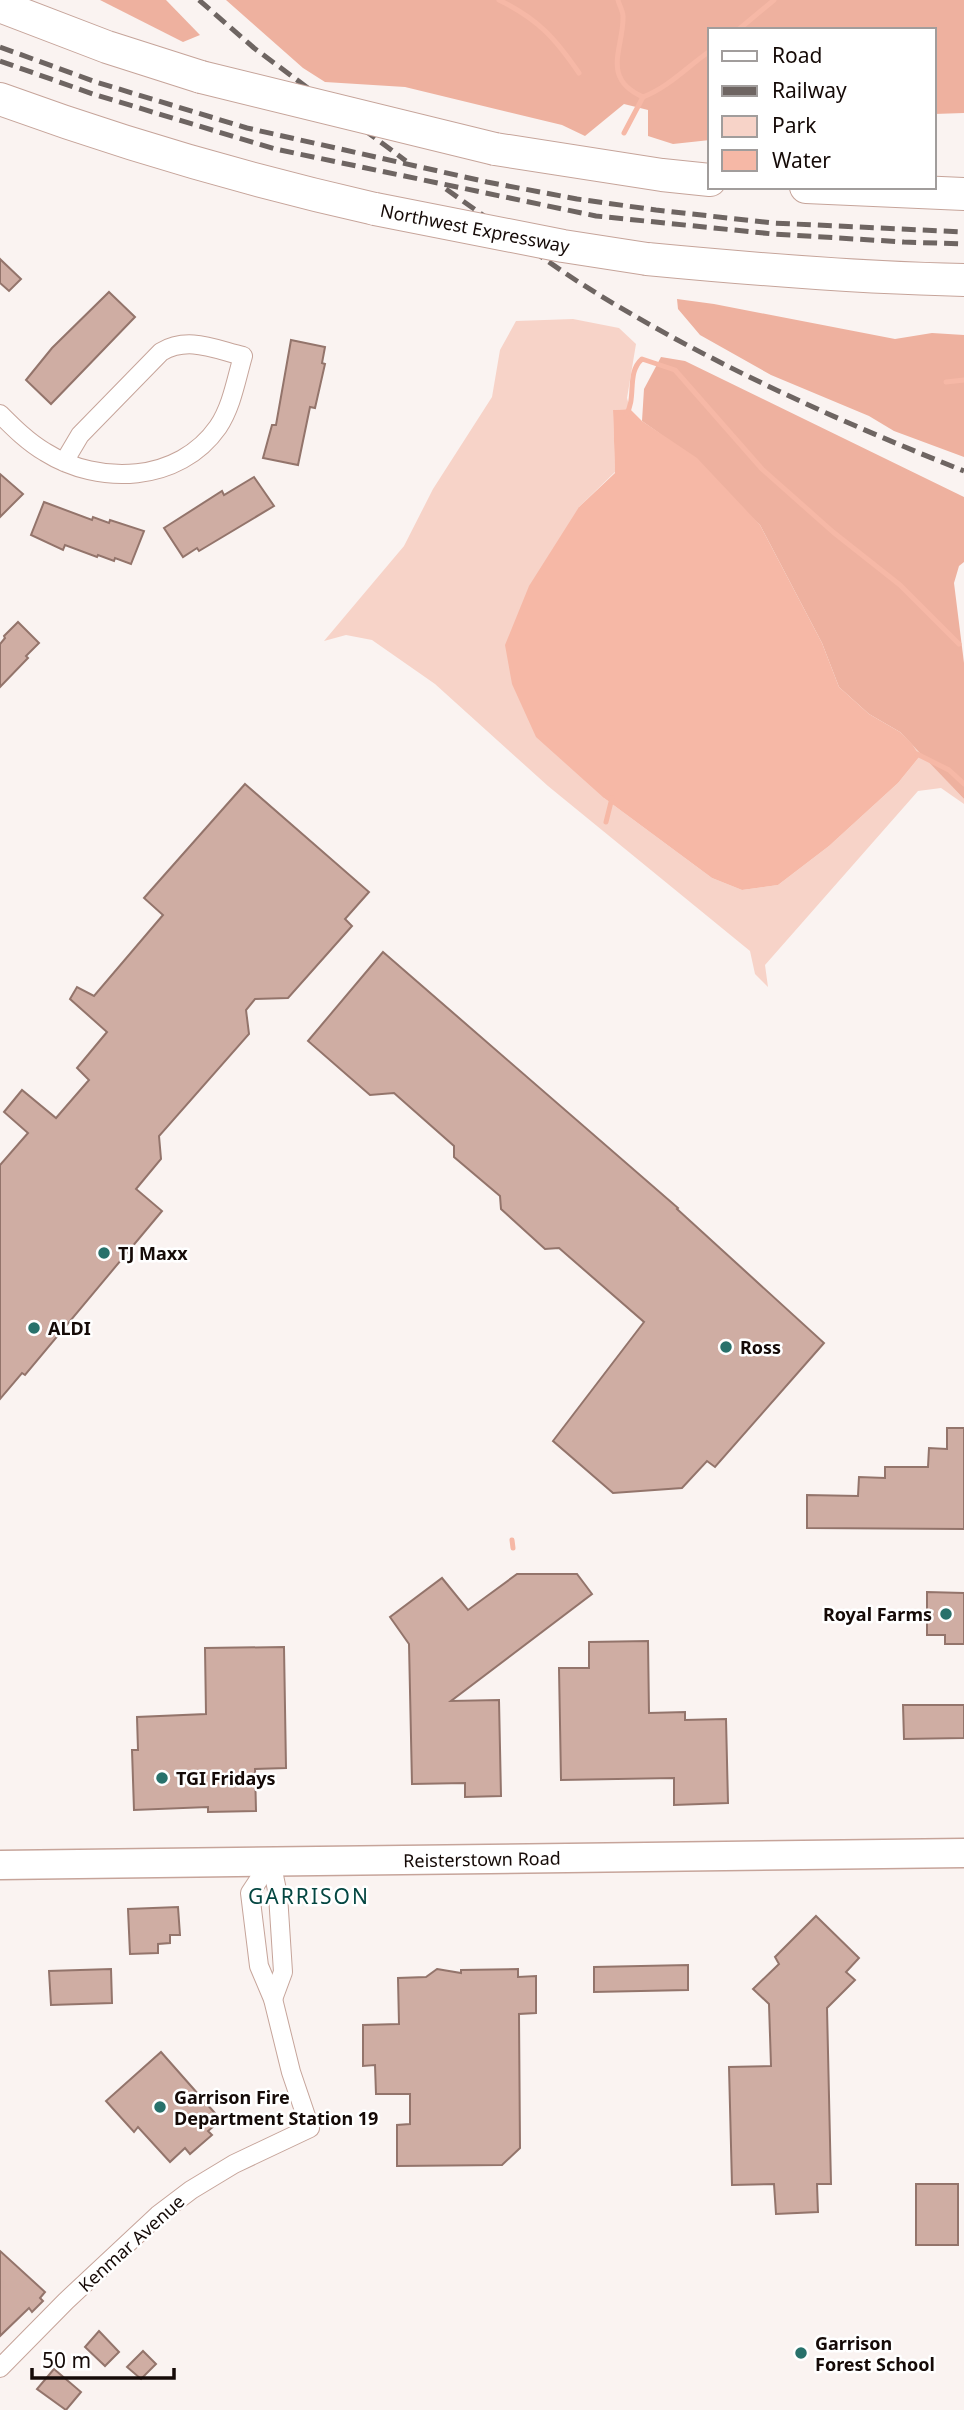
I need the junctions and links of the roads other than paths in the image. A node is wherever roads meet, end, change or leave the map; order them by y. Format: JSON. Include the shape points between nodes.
{"nodes":[{"id":1,"x":0,"y":6,"type":"edge"},
{"id":2,"x":0,"y":99,"type":"edge"},
{"id":3,"x":708,"y":180,"type":"edge"},
{"id":4,"x":839,"y":189,"type":"edge"},
{"id":5,"x":964,"y":194,"type":"edge"},
{"id":6,"x":964,"y":281,"type":"edge"},
{"id":7,"x":0,"y":414,"type":"edge"},
{"id":8,"x":64,"y":462,"type":"junction"},
{"id":9,"x":964,"y":1853,"type":"edge"},
{"id":10,"x":271,"y":1861,"type":"junction"},
{"id":11,"x":0,"y":1865,"type":"edge"},
{"id":12,"x":273,"y":1999,"type":"junction"},
{"id":13,"x":0,"y":2368,"type":"edge"}],
"edges":[{"from":1,"to":3,"type":"highway","bridge":true,"via":[[201,77],[495,149]]},
{"from":2,"to":6,"type":"highway","name":"Northwest Expressway","bridge":true,"via":[[82,129],[269,185],[563,246],[771,270]]},
{"from":4,"to":5,"type":"highway"},
{"from":7,"to":8,"type":"street","via":[[24,438]]},
{"from":8,"to":8,"type":"street","via":[[113,475],[139,474],[188,456],[220,424],[243,356],[189,344],[174,344],[160,352],[80,435]]},
{"from":9,"to":10,"type":"main road","name":"Reisterstown Road"},
{"from":10,"to":11,"type":"main road","name":"Reisterstown Road"},
{"from":10,"to":12,"type":"street","name":"Kenmar Avenue","via":[[283,1972]]},
{"from":10,"to":12,"type":"street","name":"Kenmar Avenue","via":[[250,1894],[259,1966]]},
{"from":12,"to":13,"type":"street","name":"Kenmar Avenue","via":[[310,2127],[233,2164],[169,2206]]}]}
